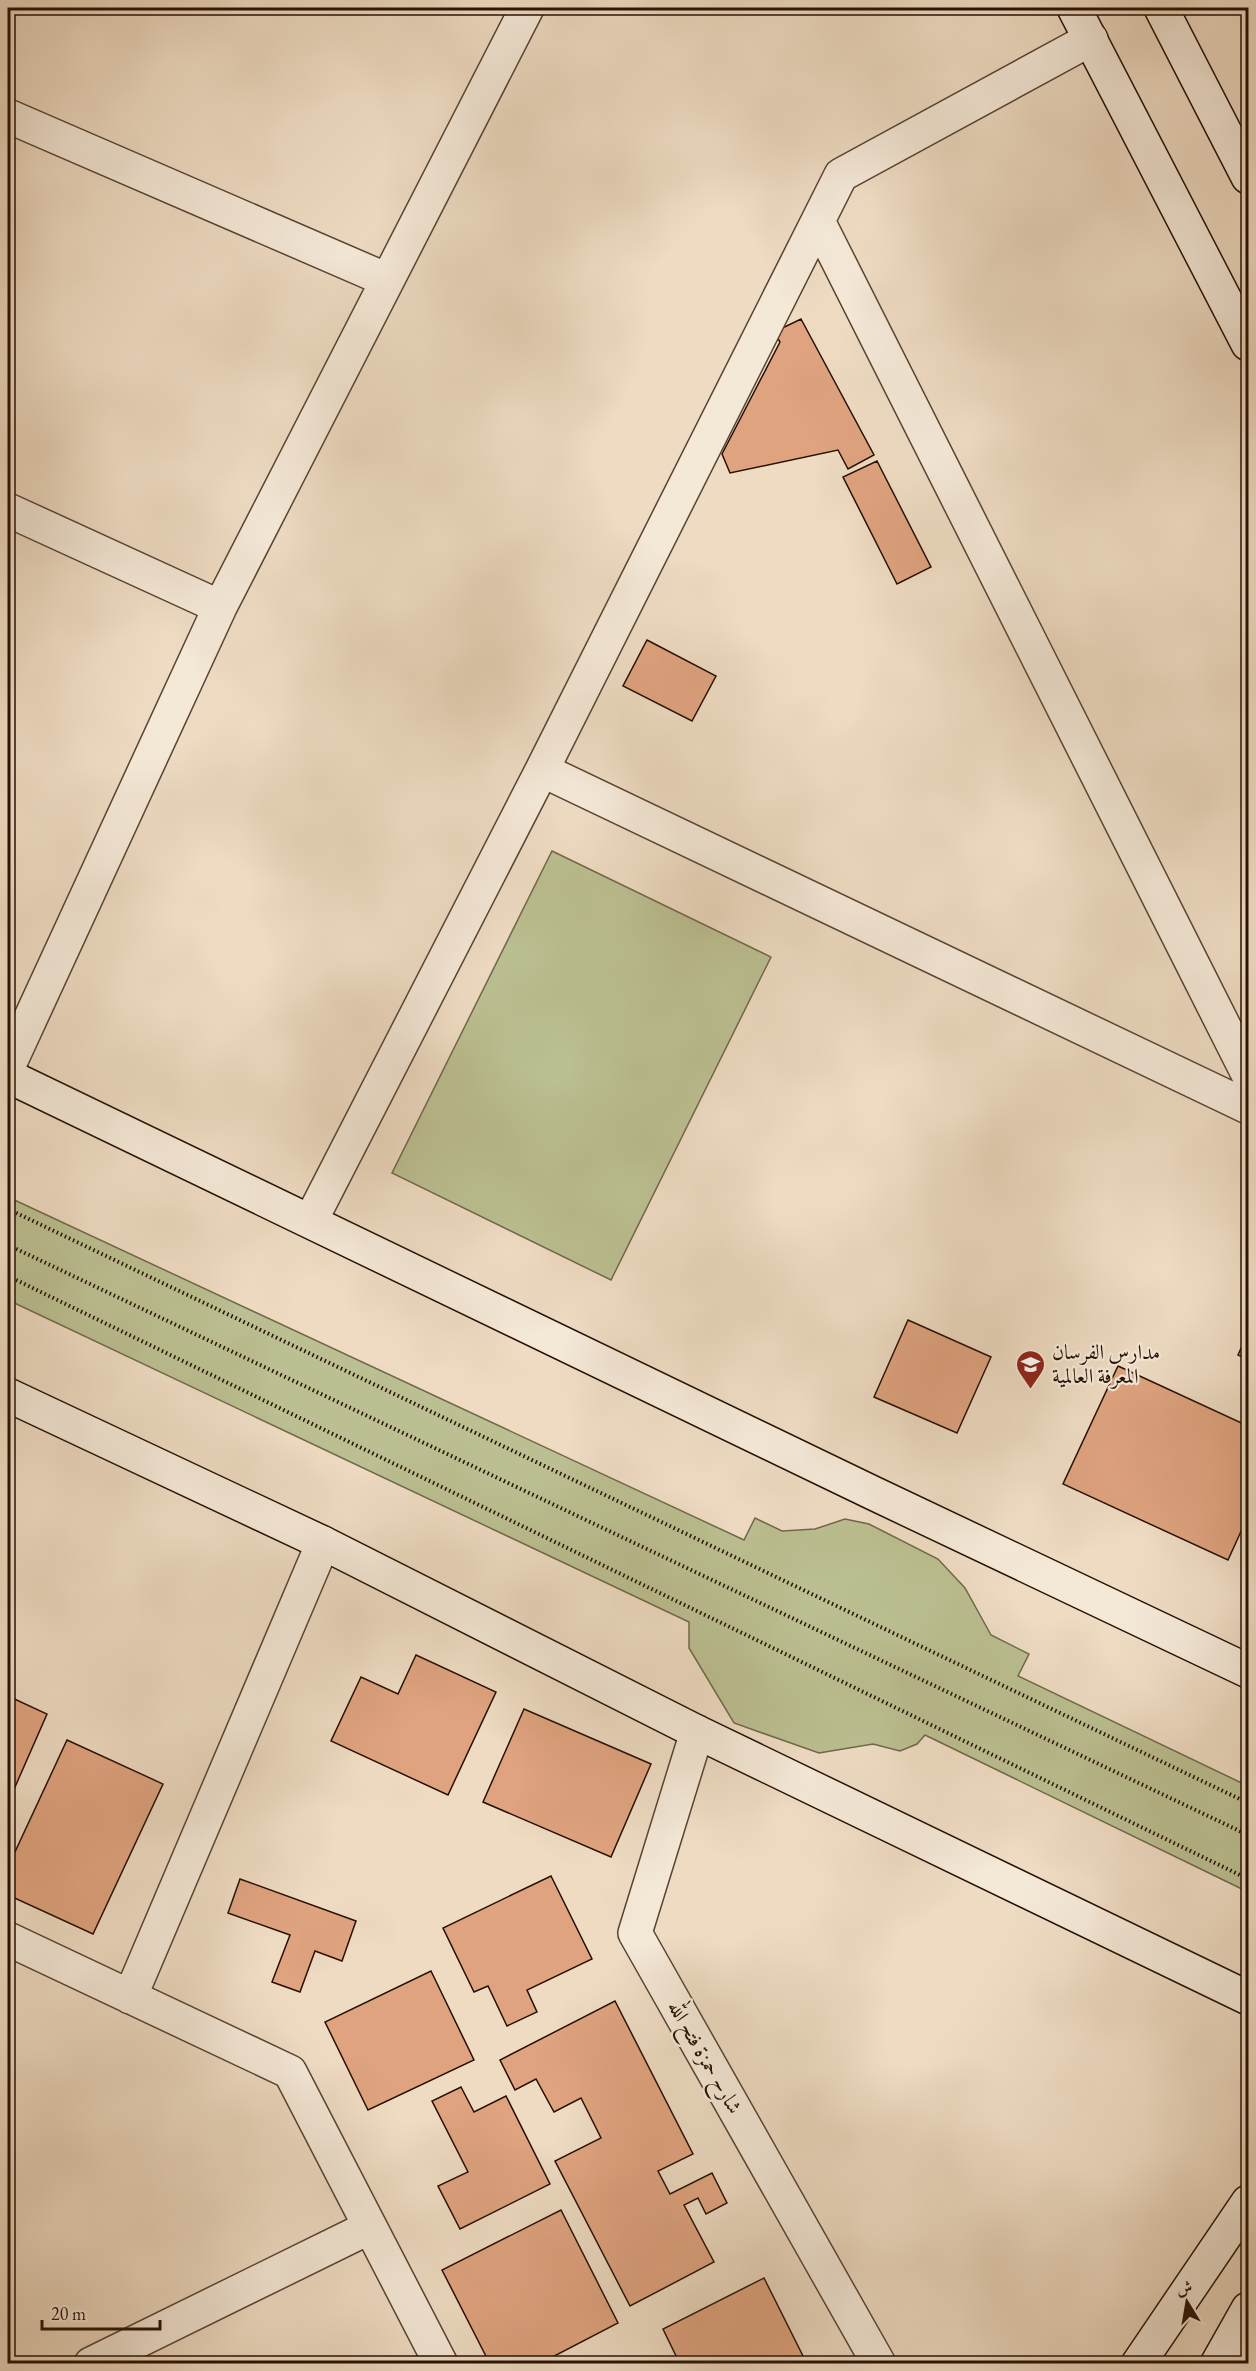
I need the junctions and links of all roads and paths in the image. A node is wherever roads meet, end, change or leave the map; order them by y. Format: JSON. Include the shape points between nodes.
{"nodes":[{"id":1,"x":527,"y":8,"type":"edge"},
{"id":2,"x":1074,"y":8,"type":"edge"},
{"id":3,"x":1161,"y":8,"type":"edge"},
{"id":4,"x":1090,"y":39,"type":"junction"},
{"id":5,"x":8,"y":116,"type":"edge"},
{"id":6,"x":1248,"y":177,"type":"edge"},
{"id":7,"x":818,"y":221,"type":"junction"},
{"id":8,"x":387,"y":280,"type":"junction"},
{"id":9,"x":1248,"y":344,"type":"edge"},
{"id":10,"x":8,"y":510,"type":"edge"},
{"id":11,"x":219,"y":607,"type":"junction"},
{"id":12,"x":542,"y":770,"type":"junction"},
{"id":13,"x":8,"y":1067,"type":"edge"},
{"id":14,"x":1248,"y":1074,"type":"edge"},
{"id":15,"x":8,"y":1076,"type":"edge"},
{"id":16,"x":1248,"y":1107,"type":"edge"},
{"id":17,"x":8,"y":1209,"type":"edge"},
{"id":18,"x":311,"y":1220,"type":"junction"},
{"id":19,"x":8,"y":1245,"type":"edge"},
{"id":20,"x":8,"y":1276,"type":"edge"},
{"id":21,"x":8,"y":1395,"type":"edge"},
{"id":22,"x":323,"y":1543,"type":"junction"},
{"id":23,"x":1248,"y":1671,"type":"edge"},
{"id":24,"x":697,"y":1732,"type":"junction"},
{"id":25,"x":1248,"y":1803,"type":"edge"},
{"id":26,"x":1248,"y":1835,"type":"edge"},
{"id":27,"x":1248,"y":1879,"type":"edge"},
{"id":28,"x":8,"y":1939,"type":"edge"},
{"id":29,"x":130,"y":1996,"type":"junction"},
{"id":30,"x":1248,"y":1998,"type":"edge"},
{"id":31,"x":1248,"y":2202,"type":"edge"},
{"id":32,"x":370,"y":2227,"type":"junction"},
{"id":33,"x":1248,"y":2309,"type":"edge"},
{"id":34,"x":91,"y":2364,"type":"edge"},
{"id":35,"x":441,"y":2364,"type":"edge"},
{"id":36,"x":879,"y":2364,"type":"edge"},
{"id":37,"x":1138,"y":2364,"type":"edge"},
{"id":38,"x":1217,"y":2364,"type":"edge"}],
"edges":[{"from":1,"to":8,"type":"street"},
{"from":2,"to":4,"type":"street"},
{"from":3,"to":6,"type":"street"},
{"from":4,"to":7,"type":"street","via":[[841,176]]},
{"from":4,"to":9,"type":"street"},
{"from":5,"to":8,"type":"street"},
{"from":7,"to":12,"type":"street"},
{"from":7,"to":14,"type":"street"},
{"from":8,"to":11,"type":"street"},
{"from":10,"to":11,"type":"street"},
{"from":11,"to":13,"type":"street"},
{"from":12,"to":16,"type":"street"},
{"from":12,"to":18,"type":"street"},
{"from":15,"to":18,"type":"street"},
{"from":17,"to":25,"type":"path"},
{"from":18,"to":23,"type":"street"},
{"from":19,"to":26,"type":"path"},
{"from":20,"to":27,"type":"path"},
{"from":21,"to":22,"type":"street"},
{"from":22,"to":24,"type":"street"},
{"from":22,"to":29,"type":"street"},
{"from":24,"to":30,"type":"street"},
{"from":24,"to":36,"type":"street","name":"شارح حمزة فتح الله","via":[[635,1933]]},
{"from":28,"to":29,"type":"street"},
{"from":29,"to":32,"type":"street","via":[[290,2072]]},
{"from":31,"to":37,"type":"street"},
{"from":32,"to":34,"type":"street"},
{"from":32,"to":35,"type":"street"},
{"from":33,"to":38,"type":"street"}]}
